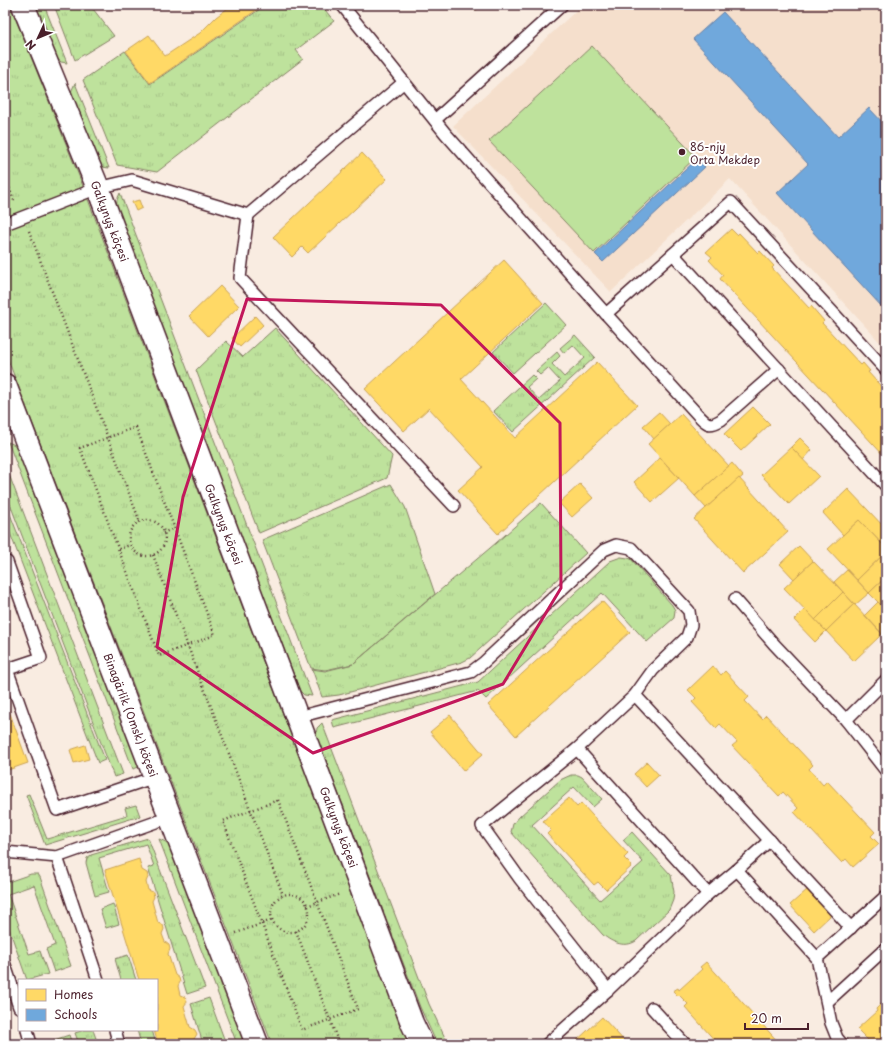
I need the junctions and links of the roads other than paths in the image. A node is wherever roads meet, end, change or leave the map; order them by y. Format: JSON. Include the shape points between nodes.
{"nodes":[{"id":1,"x":23,"y":5,"type":"edge"},
{"id":2,"x":342,"y":5,"type":"edge"},
{"id":3,"x":561,"y":5,"type":"edge"},
{"id":4,"x":404,"y":82,"type":"junction"},
{"id":5,"x":435,"y":120,"type":"junction"},
{"id":6,"x":98,"y":188,"type":"junction"},
{"id":7,"x":248,"y":215,"type":"junction"},
{"id":8,"x":5,"y":224,"type":"edge"},
{"id":9,"x":673,"y":254,"type":"junction"},
{"id":10,"x":606,"y":314,"type":"junction"},
{"id":11,"x":779,"y":369,"type":"junction"},
{"id":12,"x":886,"y":370,"type":"edge"},
{"id":13,"x":5,"y":386,"type":"edge"},
{"id":14,"x":11,"y":422,"type":"edge"},
{"id":15,"x":886,"y":486,"type":"edge"},
{"id":16,"x":454,"y":506,"type":"dead end"},
{"id":17,"x":5,"y":563,"type":"edge"},
{"id":18,"x":735,"y":599,"type":"dead end"},
{"id":19,"x":6,"y":670,"type":"edge"},
{"id":20,"x":886,"y":680,"type":"edge"},
{"id":21,"x":635,"y":695,"type":"junction"},
{"id":22,"x":298,"y":718,"type":"junction"},
{"id":23,"x":846,"y":720,"type":"junction"},
{"id":24,"x":577,"y":749,"type":"junction"},
{"id":25,"x":886,"y":771,"type":"edge"},
{"id":26,"x":155,"y":777,"type":"junction"},
{"id":27,"x":170,"y":817,"type":"junction"},
{"id":28,"x":770,"y":840,"type":"junction"},
{"id":29,"x":5,"y":852,"type":"edge"},
{"id":30,"x":57,"y":857,"type":"junction"},
{"id":31,"x":737,"y":870,"type":"junction"},
{"id":32,"x":708,"y":894,"type":"junction"},
{"id":33,"x":886,"y":896,"type":"edge"},
{"id":34,"x":851,"y":928,"type":"junction"},
{"id":35,"x":886,"y":948,"type":"edge"},
{"id":36,"x":817,"y":958,"type":"junction"},
{"id":37,"x":5,"y":965,"type":"edge"},
{"id":38,"x":98,"y":979,"type":"edge"},
{"id":39,"x":608,"y":990,"type":"junction"},
{"id":40,"x":827,"y":1002,"type":"junction"},
{"id":41,"x":18,"y":1004,"type":"edge"},
{"id":42,"x":652,"y":1008,"type":"dead end"},
{"id":43,"x":27,"y":1031,"type":"edge"},
{"id":44,"x":115,"y":1031,"type":"edge"},
{"id":45,"x":31,"y":1044,"type":"edge"},
{"id":46,"x":119,"y":1044,"type":"edge"},
{"id":47,"x":257,"y":1044,"type":"edge"},
{"id":48,"x":422,"y":1044,"type":"edge"},
{"id":49,"x":547,"y":1044,"type":"edge"},
{"id":50,"x":685,"y":1044,"type":"edge"},
{"id":51,"x":842,"y":1044,"type":"edge"}],
"edges":[{"from":1,"to":6,"type":"street","name":"Galkynyş köçesi"},
{"from":2,"to":4,"type":"lane"},
{"from":3,"to":5,"type":"lane"},
{"from":4,"to":5,"type":"lane"},
{"from":4,"to":7,"type":"lane"},
{"from":5,"to":10,"type":"lane"},
{"from":6,"to":7,"type":"lane","via":[[132,180]]},
{"from":6,"to":8,"type":"lane"},
{"from":6,"to":22,"type":"street","name":"Galkynyş köçesi"},
{"from":7,"to":16,"type":"lane","via":[[240,278]]},
{"from":9,"to":10,"type":"lane"},
{"from":9,"to":11,"type":"lane"},
{"from":9,"to":12,"type":"lane","via":[[731,202]]},
{"from":10,"to":11,"type":"lane","via":[[707,424],[721,420]]},
{"from":11,"to":15,"type":"lane"},
{"from":13,"to":14,"type":"street","name":"Binagärlik (Omsk) köçesi"},
{"from":14,"to":26,"type":"street","name":"Binagärlik (Omsk) köçesi"},
{"from":17,"to":19,"type":"lane","via":[[41,658]]},
{"from":18,"to":23,"type":"lane"},
{"from":19,"to":26,"type":"lane","via":[[57,810]]},
{"from":20,"to":23,"type":"lane"},
{"from":21,"to":22,"type":"lane","via":[[653,670],[687,637],[691,625],[689,611],[631,548],[616,545],[604,550],[471,672]]},
{"from":21,"to":24,"type":"lane"},
{"from":21,"to":28,"type":"lane"},
{"from":22,"to":48,"type":"street","name":"Galkynyş köçesi"},
{"from":23,"to":25,"type":"lane"},
{"from":24,"to":32,"type":"lane"},
{"from":24,"to":39,"type":"lane","via":[[482,826],[520,879]]},
{"from":26,"to":27,"type":"street","name":"Binagärlik (Omsk) köçesi"},
{"from":27,"to":30,"type":"lane"},
{"from":27,"to":47,"type":"street","name":"Binagärlik (Omsk) köçesi"},
{"from":28,"to":31,"type":"lane"},
{"from":28,"to":34,"type":"lane"},
{"from":29,"to":30,"type":"lane"},
{"from":30,"to":38,"type":"lane"},
{"from":31,"to":32,"type":"lane"},
{"from":31,"to":36,"type":"lane"},
{"from":32,"to":39,"type":"lane"},
{"from":33,"to":34,"type":"lane"},
{"from":34,"to":36,"type":"lane"},
{"from":35,"to":40,"type":"lane"},
{"from":36,"to":40,"type":"lane"},
{"from":37,"to":41,"type":"lane"},
{"from":39,"to":49,"type":"lane"},
{"from":40,"to":51,"type":"lane","via":[[831,1023]]},
{"from":42,"to":50,"type":"lane"},
{"from":43,"to":45,"type":"lane"},
{"from":44,"to":46,"type":"lane"}]}
